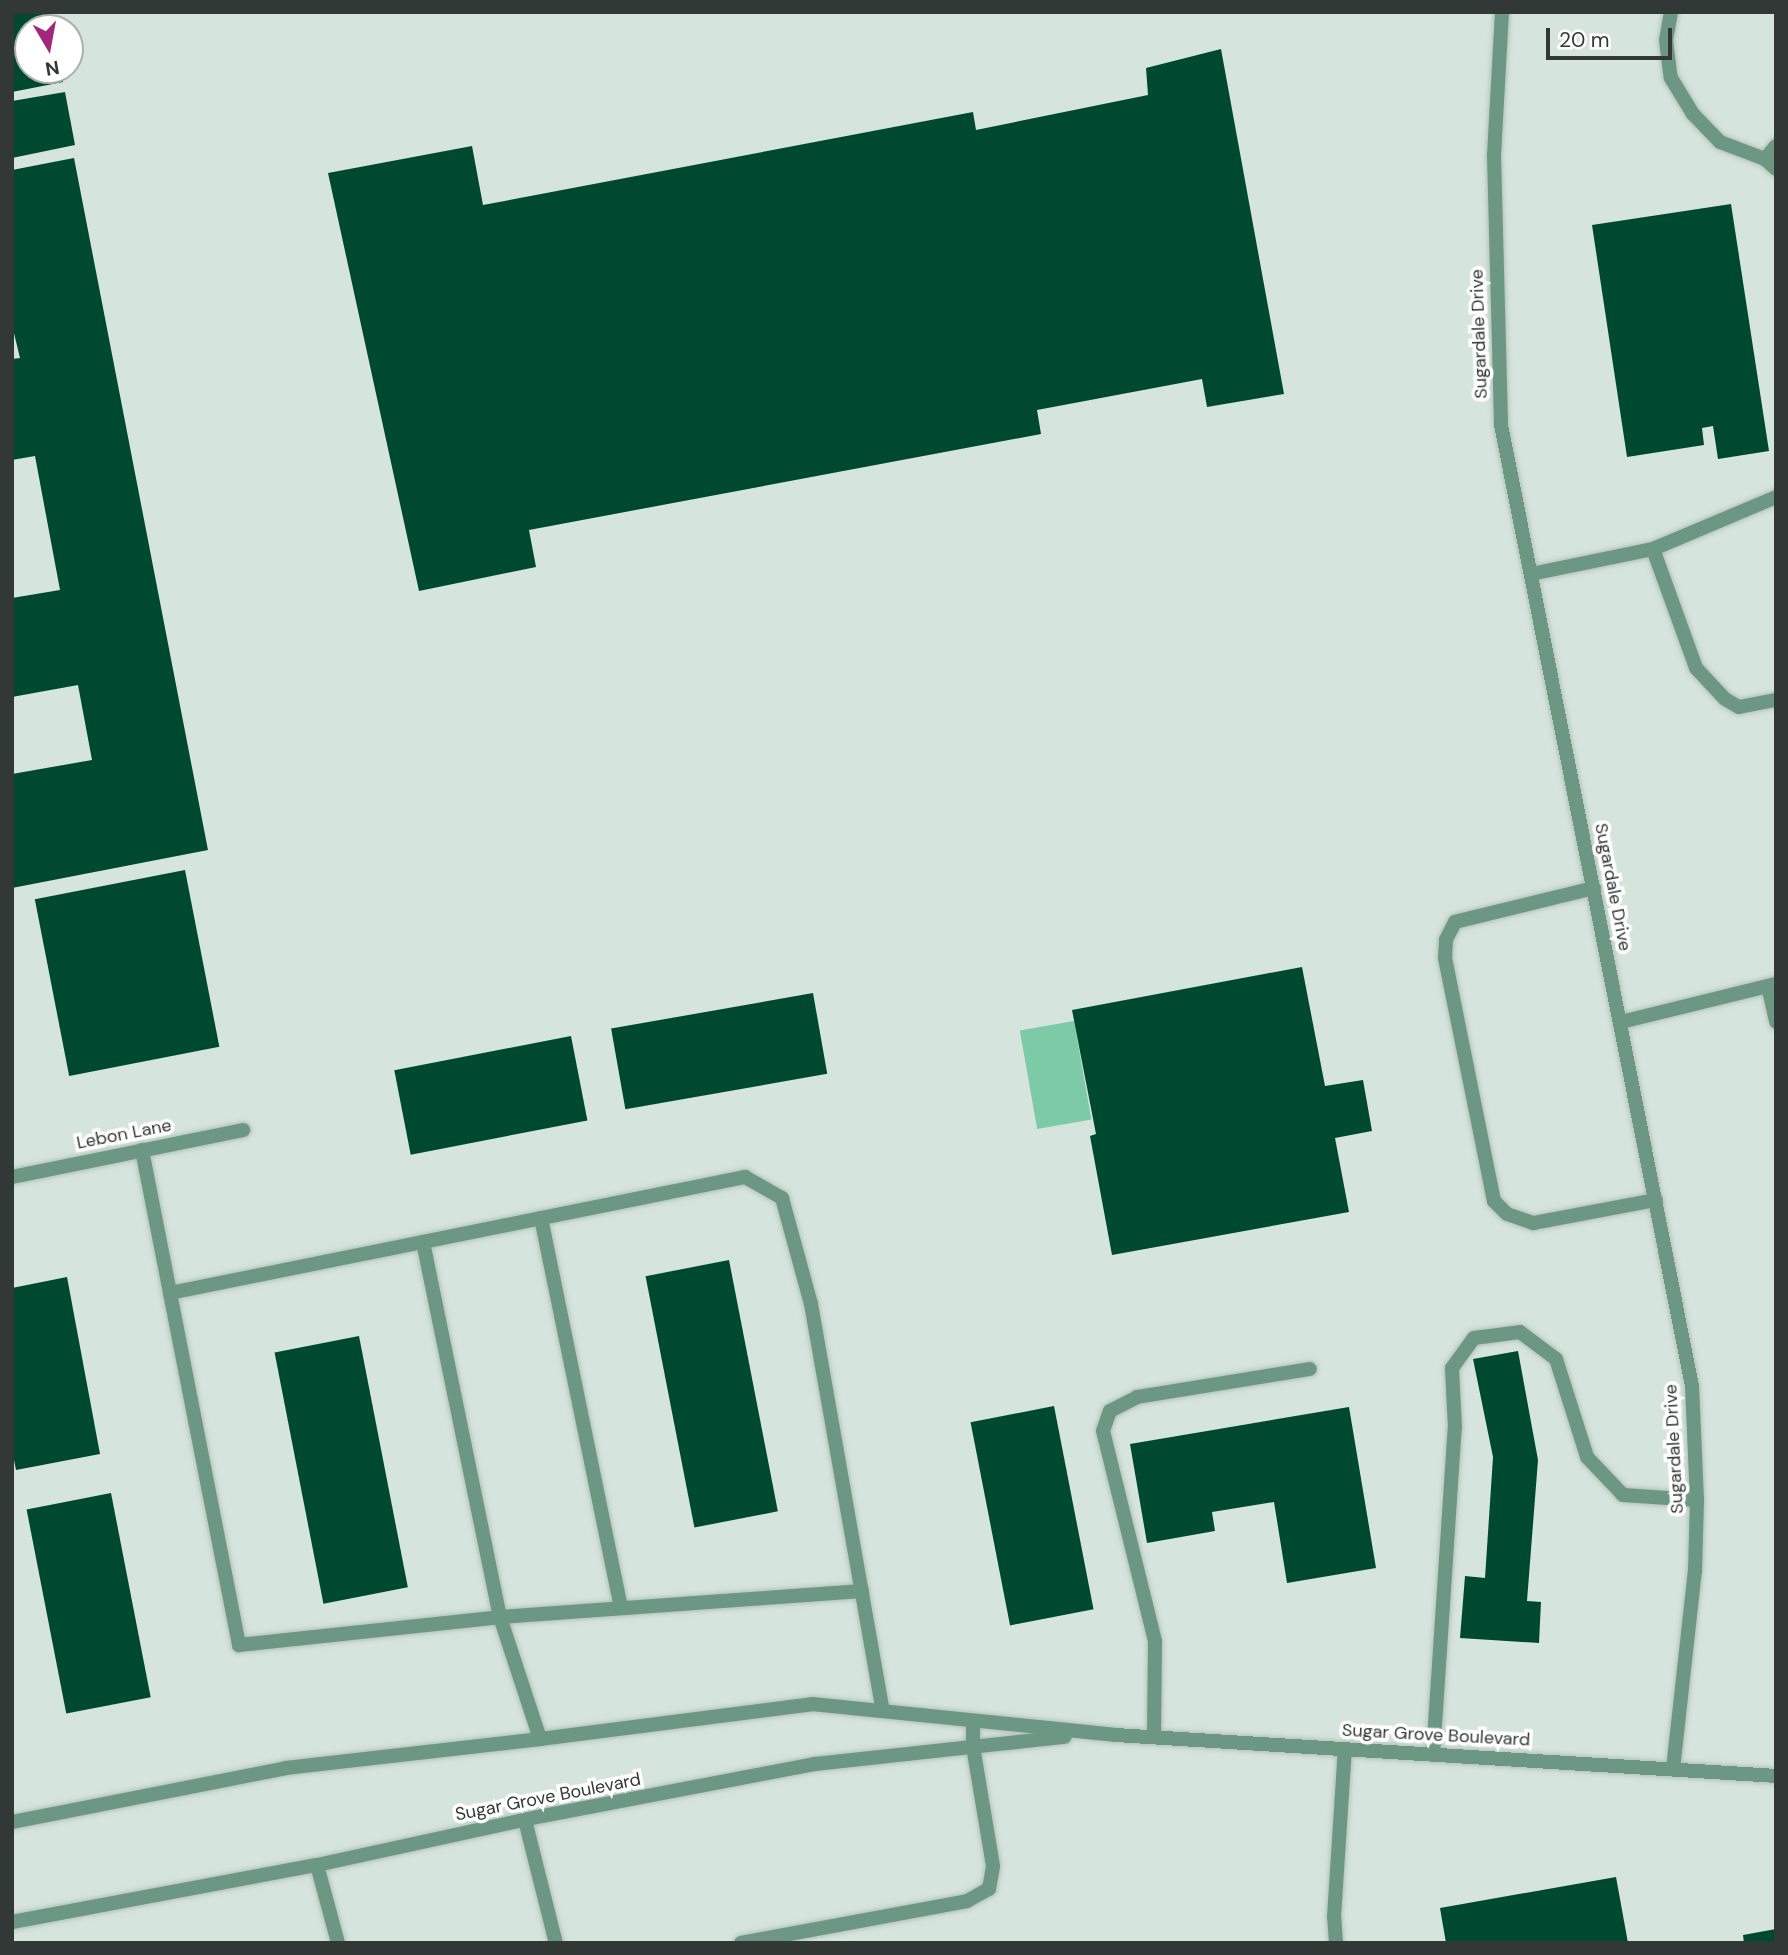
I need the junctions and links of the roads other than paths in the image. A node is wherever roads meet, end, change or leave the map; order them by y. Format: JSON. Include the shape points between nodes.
{"nodes":[{"id":1,"x":1503,"y":12,"type":"edge"},
{"id":2,"x":1671,"y":12,"type":"edge"},
{"id":3,"x":1776,"y":146,"type":"edge"},
{"id":4,"x":1770,"y":164,"type":"edge"},
{"id":5,"x":1776,"y":497,"type":"edge"},
{"id":6,"x":1653,"y":549,"type":"junction"},
{"id":7,"x":1531,"y":574,"type":"junction"},
{"id":8,"x":1776,"y":700,"type":"edge"},
{"id":9,"x":1594,"y":888,"type":"junction"},
{"id":10,"x":1772,"y":985,"type":"edge"},
{"id":11,"x":1620,"y":1022,"type":"junction"},
{"id":12,"x":1776,"y":1022,"type":"edge"},
{"id":13,"x":243,"y":1130,"type":"dead end"},
{"id":14,"x":142,"y":1150,"type":"junction"},
{"id":15,"x":12,"y":1177,"type":"edge"},
{"id":16,"x":1656,"y":1200,"type":"junction"},
{"id":17,"x":541,"y":1218,"type":"junction"},
{"id":18,"x":423,"y":1242,"type":"junction"},
{"id":19,"x":170,"y":1293,"type":"junction"},
{"id":20,"x":1310,"y":1368,"type":"dead end"},
{"id":21,"x":1698,"y":1500,"type":"junction"},
{"id":22,"x":862,"y":1591,"type":"junction"},
{"id":23,"x":621,"y":1608,"type":"junction"},
{"id":24,"x":500,"y":1617,"type":"junction"},
{"id":25,"x":883,"y":1711,"type":"junction"},
{"id":26,"x":973,"y":1721,"type":"junction"},
{"id":27,"x":1094,"y":1734,"type":"junction"},
{"id":28,"x":1154,"y":1737,"type":"junction"},
{"id":29,"x":540,"y":1739,"type":"junction"},
{"id":30,"x":974,"y":1747,"type":"junction"},
{"id":31,"x":1345,"y":1749,"type":"junction"},
{"id":32,"x":1433,"y":1755,"type":"junction"},
{"id":33,"x":1672,"y":1768,"type":"junction"},
{"id":34,"x":1776,"y":1776,"type":"edge"},
{"id":35,"x":525,"y":1820,"type":"junction"},
{"id":36,"x":12,"y":1822,"type":"edge"},
{"id":37,"x":317,"y":1865,"type":"junction"},
{"id":38,"x":12,"y":1922,"type":"edge"},
{"id":39,"x":338,"y":1943,"type":"edge"},
{"id":40,"x":556,"y":1943,"type":"edge"},
{"id":41,"x":741,"y":1943,"type":"edge"},
{"id":42,"x":1336,"y":1943,"type":"edge"}],
"edges":[{"from":1,"to":7,"type":"street","name":"Sugardale Drive","via":[[1494,155],[1501,425]]},
{"from":2,"to":4,"type":"street","via":[[1666,40],[1671,78],[1693,114],[1720,142]]},
{"from":3,"to":4,"type":"street"},
{"from":5,"to":6,"type":"street"},
{"from":6,"to":7,"type":"street"},
{"from":6,"to":8,"type":"street","via":[[1696,668],[1739,707]]},
{"from":7,"to":9,"type":"street","name":"Sugardale Drive"},
{"from":9,"to":11,"type":"street","name":"Sugardale Drive"},
{"from":9,"to":16,"type":"street","via":[[1455,922],[1444,958],[1493,1201],[1507,1214],[1533,1223]]},
{"from":10,"to":11,"type":"street"},
{"from":10,"to":12,"type":"street"},
{"from":11,"to":16,"type":"street","name":"Sugardale Drive"},
{"from":13,"to":14,"type":"street","name":"Lebon Lane"},
{"from":14,"to":15,"type":"street","name":"Lebon Lane"},
{"from":14,"to":19,"type":"street"},
{"from":16,"to":21,"type":"street","name":"Sugardale Drive","via":[[1692,1386]]},
{"from":17,"to":18,"type":"street"},
{"from":17,"to":22,"type":"street","via":[[746,1177],[782,1198],[811,1304]]},
{"from":17,"to":23,"type":"street"},
{"from":18,"to":19,"type":"street"},
{"from":18,"to":24,"type":"street"},
{"from":19,"to":24,"type":"street","via":[[239,1645]]},
{"from":20,"to":28,"type":"street","via":[[1138,1397],[1110,1411],[1103,1431],[1155,1641]]},
{"from":21,"to":32,"type":"street","via":[[1623,1495],[1587,1457],[1556,1359],[1520,1332],[1474,1338],[1452,1368],[1455,1429]]},
{"from":21,"to":33,"type":"street","name":"Sugardale Drive","via":[[1695,1570]]},
{"from":22,"to":23,"type":"street"},
{"from":22,"to":25,"type":"street"},
{"from":23,"to":24,"type":"street"},
{"from":24,"to":29,"type":"street"},
{"from":25,"to":26,"type":"street","name":"Sugar Grove Boulevard"},
{"from":25,"to":29,"type":"street","name":"Sugar Grove Boulevard","via":[[812,1704]]},
{"from":26,"to":27,"type":"street","name":"Sugar Grove Boulevard"},
{"from":26,"to":30,"type":"street"},
{"from":27,"to":28,"type":"street","name":"Sugar Grove Boulevard"},
{"from":27,"to":30,"type":"street","name":"Sugar Grove Boulevard"},
{"from":28,"to":31,"type":"street","name":"Sugar Grove Boulevard"},
{"from":29,"to":36,"type":"street","name":"Sugar Grove Boulevard","via":[[286,1768]]},
{"from":30,"to":35,"type":"street","name":"Sugar Grove Boulevard","via":[[815,1764]]},
{"from":30,"to":41,"type":"street","via":[[993,1866],[989,1889],[967,1901]]},
{"from":31,"to":32,"type":"street","name":"Sugar Grove Boulevard"},
{"from":31,"to":42,"type":"street"},
{"from":32,"to":33,"type":"street","name":"Sugar Grove Boulevard"},
{"from":33,"to":34,"type":"street","name":"Sugar Grove Boulevard"},
{"from":35,"to":37,"type":"street","name":"Sugar Grove Boulevard"},
{"from":35,"to":40,"type":"street"},
{"from":37,"to":38,"type":"street","name":"Sugar Grove Boulevard"},
{"from":37,"to":39,"type":"street"}]}
